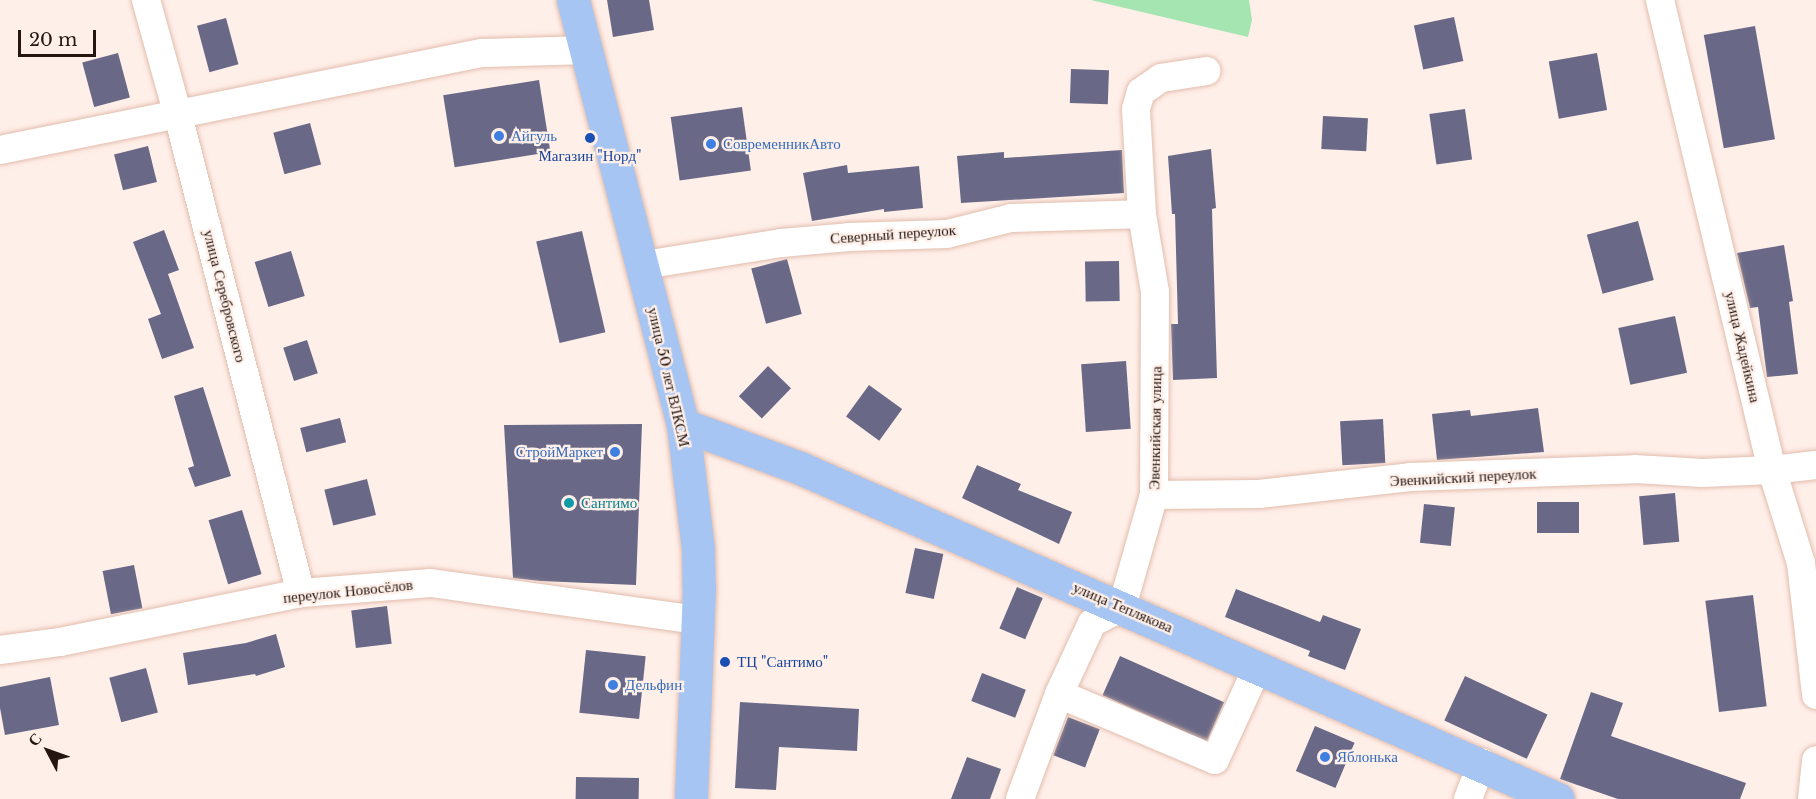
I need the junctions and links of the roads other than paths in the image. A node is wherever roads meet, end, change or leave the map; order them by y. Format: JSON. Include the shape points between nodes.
{"nodes":[{"id":1,"x":146,"y":0,"type":"edge"},
{"id":2,"x":573,"y":0,"type":"edge"},
{"id":3,"x":1659,"y":0,"type":"edge"},
{"id":4,"x":588,"y":50,"type":"junction"},
{"id":5,"x":1206,"y":71,"type":"dead end"},
{"id":6,"x":178,"y":115,"type":"junction"},
{"id":7,"x":0,"y":150,"type":"edge"},
{"id":8,"x":1142,"y":214,"type":"junction"},
{"id":9,"x":644,"y":265,"type":"junction"},
{"id":10,"x":683,"y":425,"type":"junction"},
{"id":11,"x":1816,"y":465,"type":"edge"},
{"id":12,"x":1772,"y":470,"type":"junction"},
{"id":13,"x":1154,"y":495,"type":"junction"},
{"id":14,"x":1808,"y":562,"type":"edge"},
{"id":15,"x":301,"y":593,"type":"junction"},
{"id":16,"x":1122,"y":607,"type":"junction"},
{"id":17,"x":698,"y":620,"type":"junction"},
{"id":18,"x":0,"y":650,"type":"edge"},
{"id":19,"x":1258,"y":666,"type":"junction"},
{"id":20,"x":1059,"y":694,"type":"junction"},
{"id":21,"x":1816,"y":695,"type":"edge"},
{"id":22,"x":1816,"y":760,"type":"edge"},
{"id":23,"x":1482,"y":764,"type":"junction"},
{"id":24,"x":691,"y":799,"type":"edge"},
{"id":25,"x":1020,"y":799,"type":"edge"},
{"id":26,"x":1468,"y":799,"type":"edge"},
{"id":27,"x":1558,"y":799,"type":"edge"},
{"id":28,"x":1812,"y":799,"type":"edge"}],
"edges":[{"from":1,"to":6,"type":"street","name":"улица Серебровского"},
{"from":2,"to":4,"type":"main road","name":"улица 50 лет ВЛКСМ"},
{"from":3,"to":12,"type":"street","name":"улица Жадейкина"},
{"from":4,"to":6,"type":"street","via":[[482,53]]},
{"from":4,"to":9,"type":"main road","name":"улица 50 лет ВЛКСМ"},
{"from":5,"to":8,"type":"street","name":"Эвенкийская улица","via":[[1161,78],[1141,92],[1136,109]]},
{"from":6,"to":7,"type":"street"},
{"from":6,"to":15,"type":"street","name":"улица Серебровского"},
{"from":8,"to":9,"type":"street","name":"Северный переулок","via":[[1011,218],[947,234],[781,243]]},
{"from":8,"to":13,"type":"street","name":"Эвенкийская улица","via":[[1155,292]]},
{"from":9,"to":10,"type":"main road","name":"улица 50 лет ВЛКСМ"},
{"from":10,"to":16,"type":"main road","name":"улица Теплякова","via":[[800,468]]},
{"from":10,"to":17,"type":"main road","name":"улица 50 лет ВЛКСМ","via":[[698,549]]},
{"from":11,"to":12,"type":"street","name":"Эвенкийский переулок"},
{"from":12,"to":13,"type":"street","name":"Эвенкийский переулок","via":[[1702,473],[1635,469],[1410,477],[1259,494]]},
{"from":12,"to":14,"type":"street","name":"улица Жадейкина"},
{"from":13,"to":16,"type":"street","name":"Эвенкийская улица"},
{"from":14,"to":21,"type":"street","name":"улица Жадейкина"},
{"from":15,"to":17,"type":"street","name":"переулок Новосёлов","via":[[431,583]]},
{"from":15,"to":18,"type":"street","name":"переулок Новосёлов","via":[[60,642]]},
{"from":16,"to":19,"type":"main road","name":"улица Теплякова"},
{"from":16,"to":20,"type":"street","via":[[1092,623]]},
{"from":17,"to":24,"type":"main road","name":"улица 50 лет ВЛКСМ"},
{"from":19,"to":20,"type":"street","via":[[1215,760]]},
{"from":19,"to":23,"type":"main road","name":"улица Теплякова"},
{"from":20,"to":25,"type":"street"},
{"from":22,"to":28,"type":"street"},
{"from":23,"to":26,"type":"street"},
{"from":23,"to":27,"type":"main road","name":"улица Теплякова"}]}
